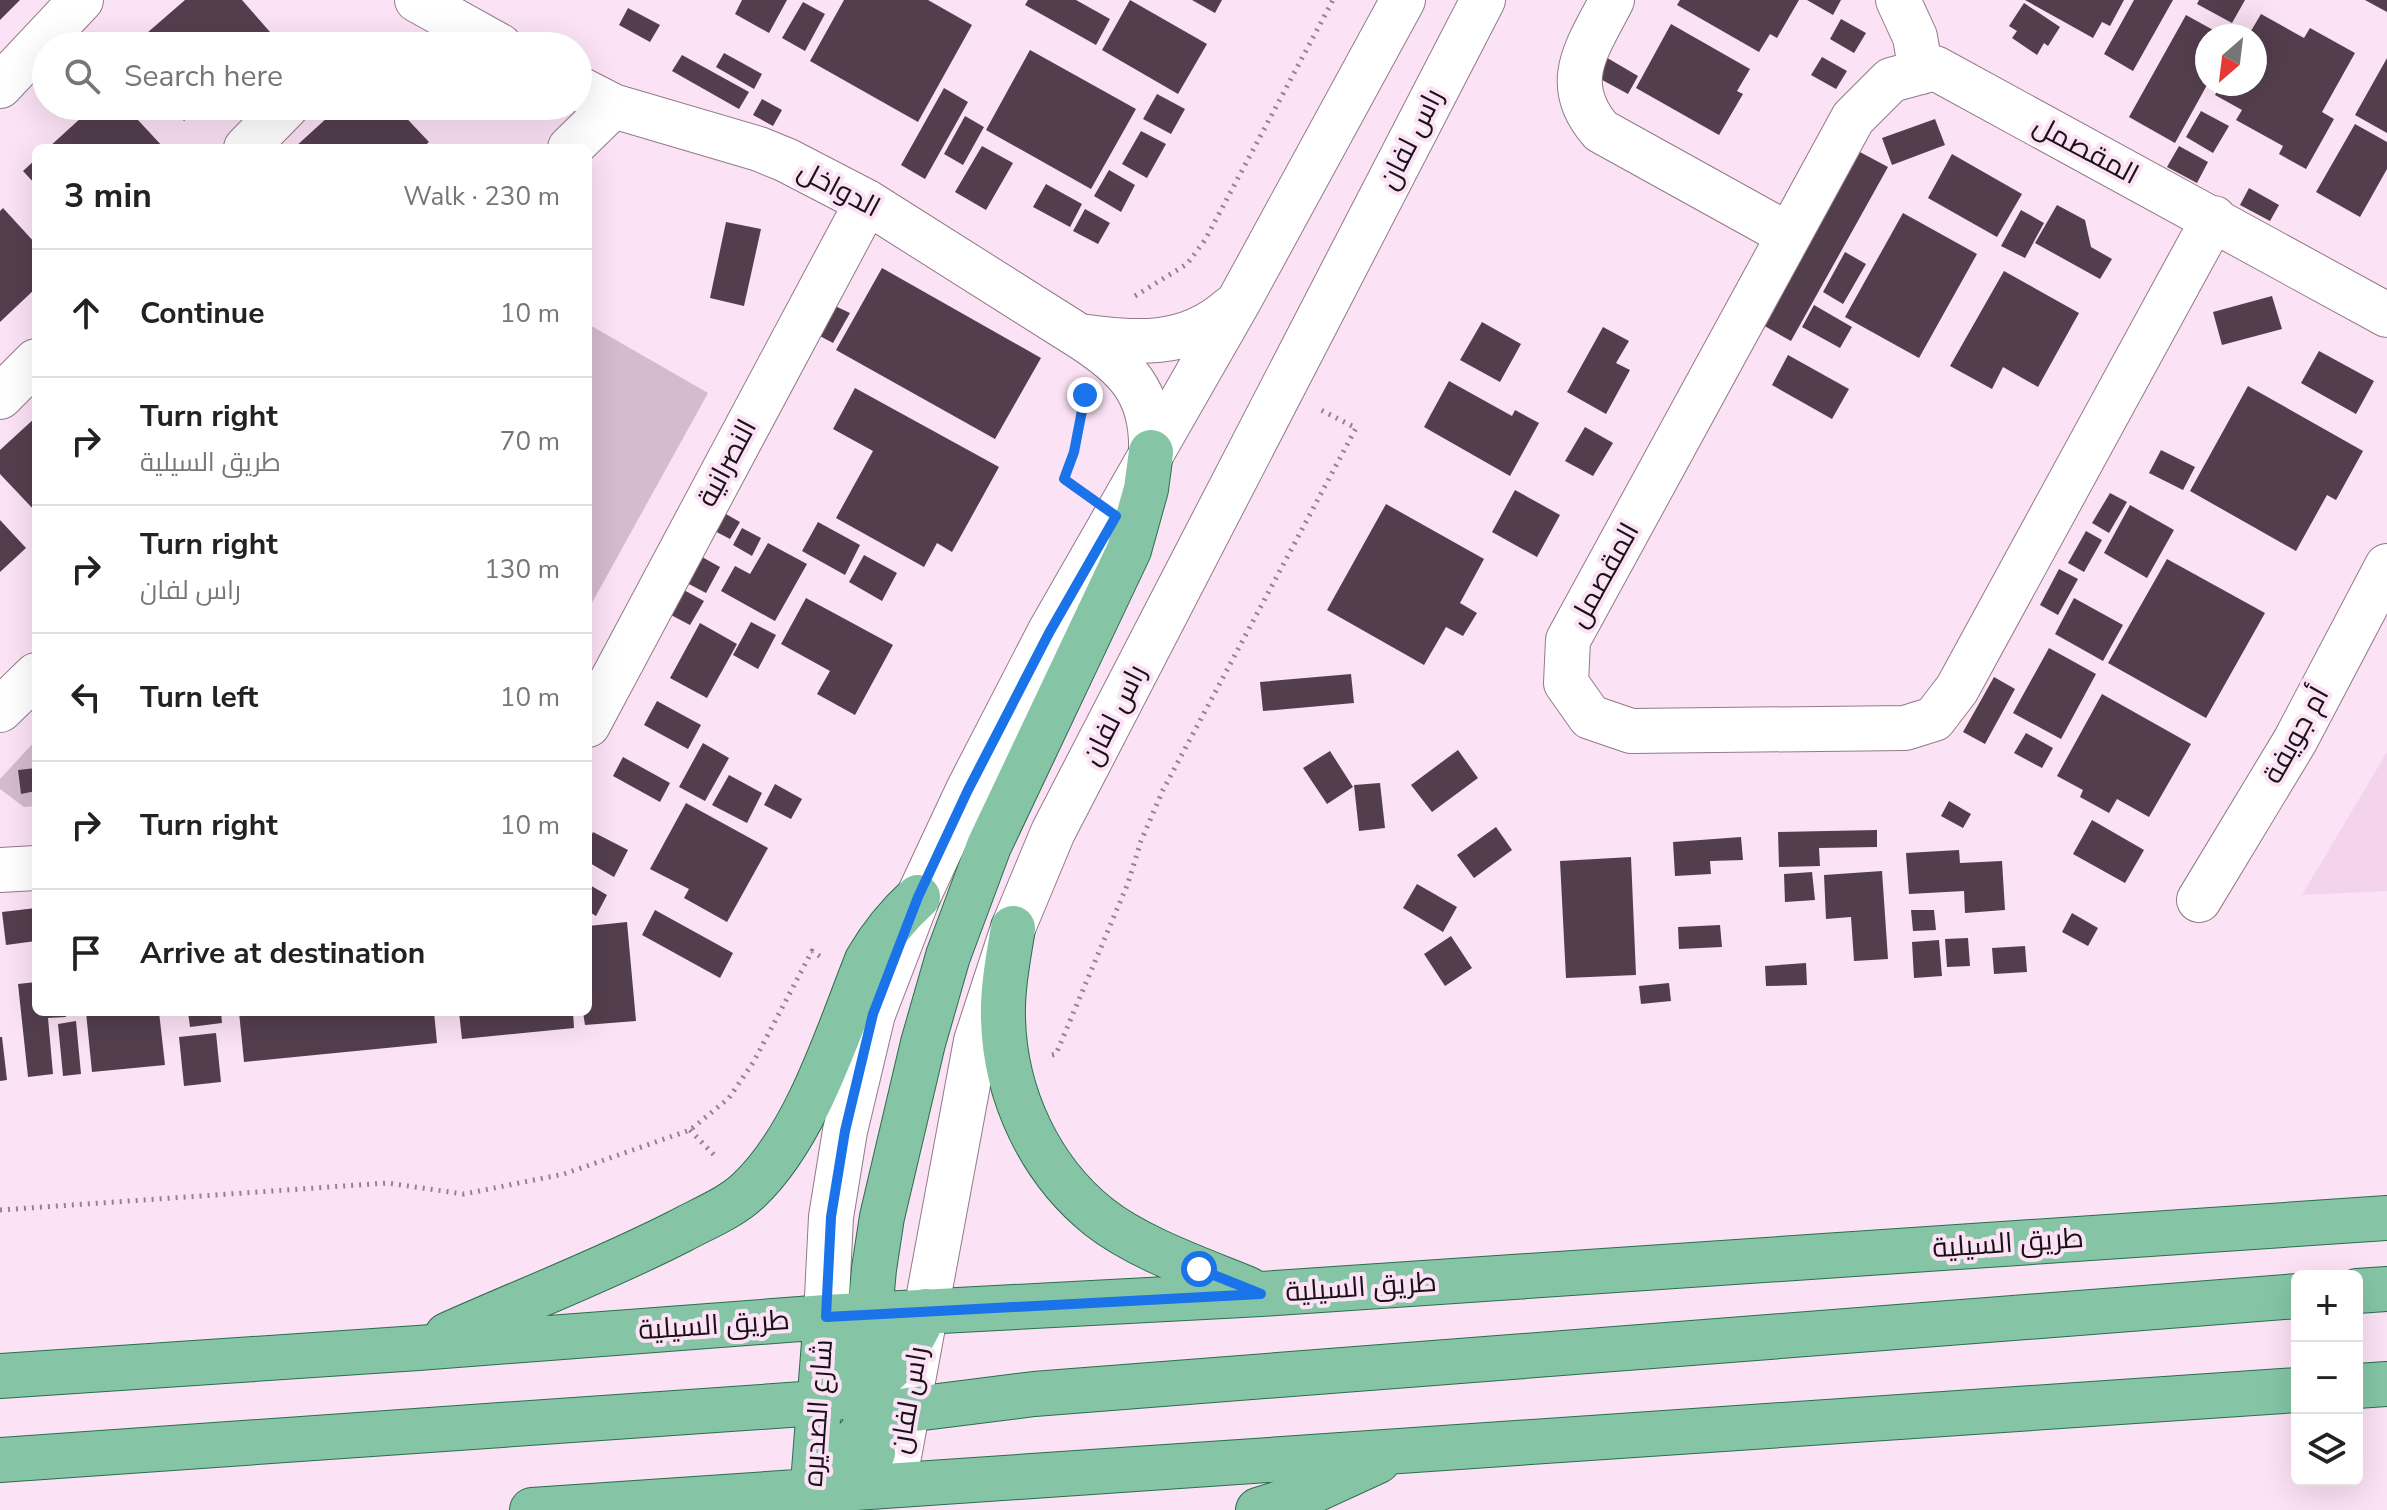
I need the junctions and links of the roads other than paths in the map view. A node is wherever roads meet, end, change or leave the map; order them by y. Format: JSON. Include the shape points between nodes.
{"nodes":[{"id":1,"x":81,"y":0,"type":"edge"},
{"id":2,"x":417,"y":0,"type":"edge"},
{"id":3,"x":1403,"y":0,"type":"edge"},
{"id":4,"x":1483,"y":0,"type":"edge"},
{"id":5,"x":1612,"y":0,"type":"edge"},
{"id":6,"x":1898,"y":0,"type":"edge"},
{"id":7,"x":51,"y":32,"type":"edge"},
{"id":8,"x":475,"y":32,"type":"edge"},
{"id":9,"x":32,"y":52,"type":"edge"},
{"id":10,"x":1921,"y":72,"type":"junction"},
{"id":11,"x":0,"y":86,"type":"edge"},
{"id":12,"x":595,"y":97,"type":"edge"},
{"id":13,"x":273,"y":120,"type":"edge"},
{"id":14,"x":584,"y":120,"type":"edge"},
{"id":15,"x":250,"y":144,"type":"edge"},
{"id":16,"x":572,"y":144,"type":"edge"},
{"id":17,"x":867,"y":202,"type":"junction"},
{"id":18,"x":2214,"y":218,"type":"junction"},
{"id":19,"x":1789,"y":235,"type":"junction"},
{"id":20,"x":1240,"y":299,"type":"junction"},
{"id":21,"x":2387,"y":315,"type":"edge"},
{"id":22,"x":1096,"y":342,"type":"junction"},
{"id":23,"x":32,"y":365,"type":"edge"},
{"id":24,"x":0,"y":397,"type":"edge"},
{"id":25,"x":1151,"y":452,"type":"junction"},
{"id":26,"x":2387,"y":566,"type":"edge"},
{"id":27,"x":32,"y":679,"type":"edge"},
{"id":28,"x":0,"y":710,"type":"edge"},
{"id":29,"x":592,"y":718,"type":"edge"},
{"id":30,"x":32,"y":868,"type":"edge"},
{"id":31,"x":0,"y":870,"type":"edge"},
{"id":32,"x":918,"y":897,"type":"junction"},
{"id":33,"x":2199,"y":900,"type":"dead end"},
{"id":34,"x":1013,"y":928,"type":"junction"},
{"id":35,"x":2387,"y":1218,"type":"edge"},
{"id":36,"x":2387,"y":1289,"type":"edge"},
{"id":37,"x":2363,"y":1291,"type":"edge"},
{"id":38,"x":1261,"y":1294,"type":"junction"},
{"id":39,"x":2291,"y":1296,"type":"edge"},
{"id":40,"x":926,"y":1311,"type":"junction"},
{"id":41,"x":868,"y":1314,"type":"junction"},
{"id":42,"x":826,"y":1317,"type":"junction"},
{"id":43,"x":418,"y":1348,"type":"junction"},
{"id":44,"x":0,"y":1376,"type":"edge"},
{"id":45,"x":2387,"y":1384,"type":"edge"},
{"id":46,"x":2363,"y":1386,"type":"edge"},
{"id":47,"x":2291,"y":1390,"type":"edge"},
{"id":48,"x":817,"y":1403,"type":"junction"},
{"id":49,"x":864,"y":1410,"type":"junction"},
{"id":50,"x":907,"y":1410,"type":"junction"},
{"id":51,"x":1396,"y":1451,"type":"junction"},
{"id":52,"x":0,"y":1460,"type":"edge"},
{"id":53,"x":893,"y":1497,"type":"edge"},
{"id":54,"x":812,"y":1500,"type":"edge"},
{"id":55,"x":532,"y":1510,"type":"edge"},
{"id":56,"x":1258,"y":1510,"type":"edge"}],
"edges":[{"from":1,"to":7,"type":"street"},
{"from":2,"to":8,"type":"street"},
{"from":3,"to":20,"type":"street"},
{"from":4,"to":34,"type":"street","name":"راس لفان","via":[[1053,832]]},
{"from":5,"to":19,"type":"street","via":[[1579,73],[1591,120],[1601,131]]},
{"from":6,"to":10,"type":"street","via":[[1915,37]]},
{"from":9,"to":11,"type":"street"},
{"from":10,"to":18,"type":"street","name":"المقصمل","via":[[1935,68]]},
{"from":10,"to":19,"type":"street","name":"المقصمل","via":[[1891,80],[1853,118]]},
{"from":12,"to":17,"type":"street","name":"الدواخل","via":[[759,149]]},
{"from":13,"to":15,"type":"street"},
{"from":14,"to":16,"type":"street"},
{"from":17,"to":22,"type":"street","name":"الدواخل"},
{"from":17,"to":29,"type":"street","name":"النصرانية"},
{"from":18,"to":19,"type":"street","name":"المقصمل","via":[[1957,689],[1934,719],[1905,728],[1631,731],[1590,717],[1566,683],[1568,640]]},
{"from":18,"to":21,"type":"street","name":"المقصمل"},
{"from":20,"to":22,"type":"street","via":[[1214,323],[1184,337]]},
{"from":20,"to":25,"type":"street"},
{"from":22,"to":25,"type":"street","name":"الدواخل","via":[[1139,390]]},
{"from":23,"to":24,"type":"street"},
{"from":25,"to":32,"type":"street","via":[[1049,633]]},
{"from":25,"to":41,"type":"main road","via":[[1137,526],[1119,574],[989,846],[948,956],[882,1217]]},
{"from":26,"to":33,"type":"street","name":"أم جويفة","via":[[2295,741]]},
{"from":27,"to":28,"type":"street"},
{"from":30,"to":31,"type":"street"},
{"from":32,"to":42,"type":"street","via":[[873,1014],[845,1131],[831,1217]]},
{"from":32,"to":43,"type":"main road","via":[[867,960],[809,1101],[786,1144],[749,1190],[621,1261]]},
{"from":34,"to":38,"type":"main road","via":[[1003,1019],[1007,1062],[1036,1143],[1060,1179],[1100,1218],[1148,1246]]},
{"from":34,"to":40,"type":"street","name":"راس لفان","via":[[976,1041]]},
{"from":35,"to":38,"type":"main road","name":"طريق السيلية"},
{"from":36,"to":37,"type":"main road"},
{"from":38,"to":40,"type":"main road","name":"طريق السيلية"},
{"from":39,"to":50,"type":"main road","via":[[1034,1394]]},
{"from":40,"to":41,"type":"main road","name":"طريق السيلية"},
{"from":40,"to":49,"type":"main road"},
{"from":40,"to":50,"type":"street","name":"راس لفان"},
{"from":41,"to":42,"type":"main road","name":"طريق السيلية"},
{"from":41,"to":49,"type":"main road"},
{"from":42,"to":43,"type":"main road","name":"طريق السيلية"},
{"from":42,"to":48,"type":"main road","name":"شارع الصديره"},
{"from":43,"to":44,"type":"main road","name":"طريق السيلية"},
{"from":45,"to":46,"type":"main road"},
{"from":47,"to":51,"type":"main road"},
{"from":48,"to":49,"type":"main road"},
{"from":48,"to":52,"type":"main road"},
{"from":48,"to":54,"type":"main road","name":"شارع الصديره"},
{"from":49,"to":50,"type":"main road"},
{"from":49,"to":53,"type":"main road","via":[[872,1451]]},
{"from":49,"to":54,"type":"main road"},
{"from":50,"to":53,"type":"street","name":"راس لفان"},
{"from":51,"to":53,"type":"main road"},
{"from":51,"to":56,"type":"main road","via":[[1302,1496]]},
{"from":53,"to":54,"type":"main road"},
{"from":54,"to":55,"type":"main road"}]}
